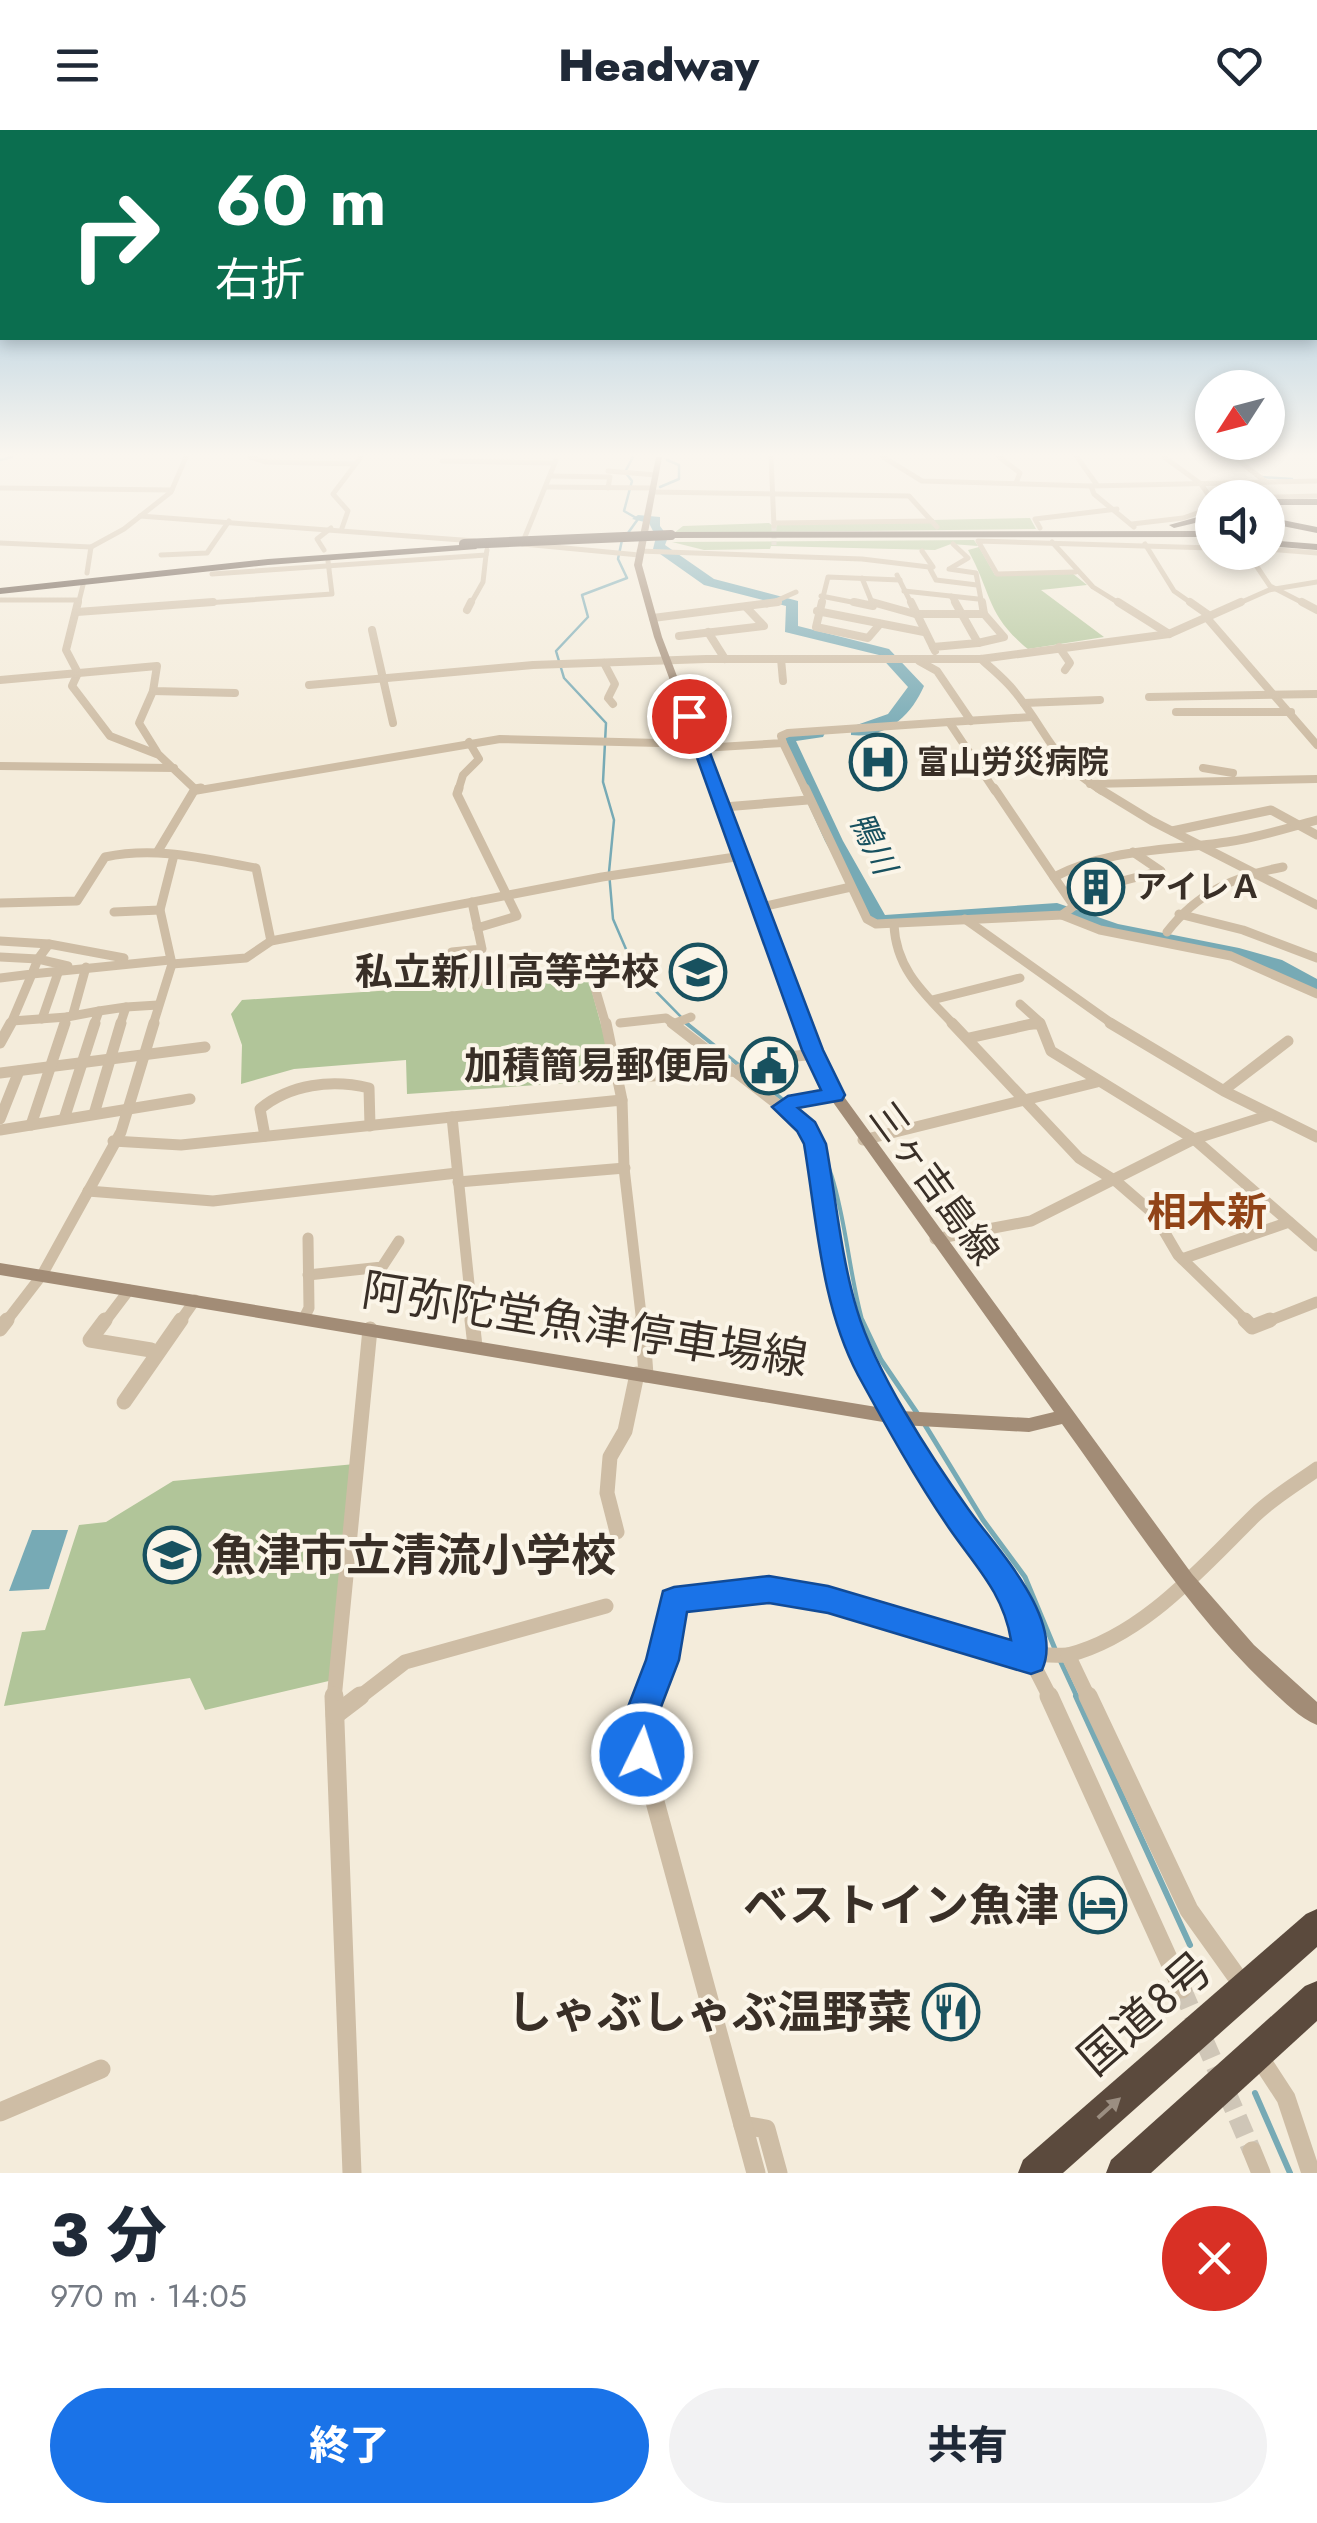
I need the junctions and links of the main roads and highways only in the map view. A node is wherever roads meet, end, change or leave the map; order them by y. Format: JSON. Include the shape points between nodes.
{"nodes":[{"id":1,"x":395,"y":552,"type":"edge"},
{"id":2,"x":639,"y":552,"type":"edge"},
{"id":3,"x":0,"y":589,"type":"edge"},
{"id":4,"x":0,"y":1268,"type":"edge"},
{"id":5,"x":1065,"y":1416,"type":"junction"},
{"id":6,"x":1317,"y":1715,"type":"edge"},
{"id":7,"x":1317,"y":1926,"type":"edge"},
{"id":8,"x":1317,"y":1998,"type":"edge"},
{"id":9,"x":1036,"y":2173,"type":"edge"},
{"id":10,"x":1124,"y":2173,"type":"edge"}],
"edges":[{"from":1,"to":3,"type":"highway","bridge":true},
{"from":2,"to":5,"type":"main road","name":"三ヶ吉島線","via":[[667,661],[834,1095]]},
{"from":4,"to":5,"type":"main road","name":"阿弥陀堂魚津停車場線","via":[[901,1418],[1030,1425]]},
{"from":5,"to":6,"type":"main road","via":[[1185,1580],[1264,1670]]},
{"from":9,"to":7,"type":"highway","name":"国道8号","one_way":true},
{"from":8,"to":10,"type":"highway"}]}
